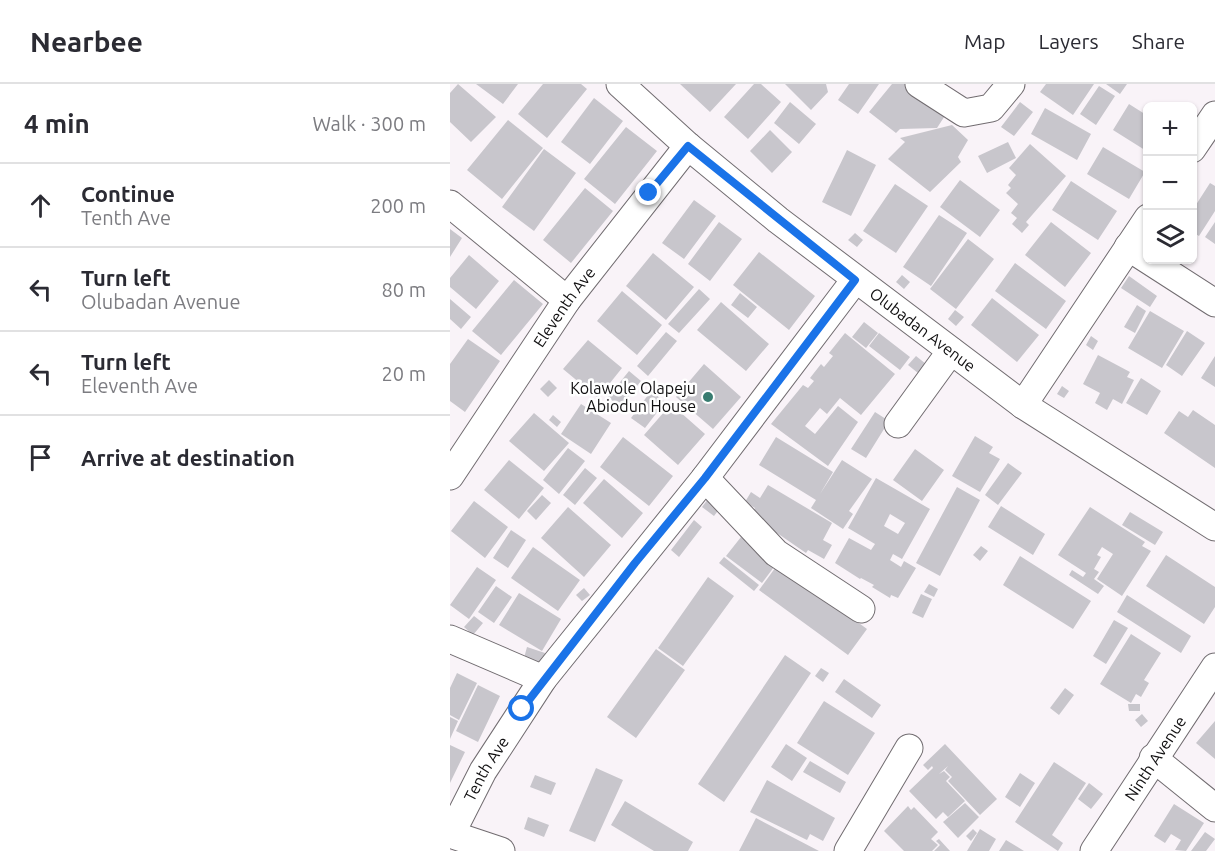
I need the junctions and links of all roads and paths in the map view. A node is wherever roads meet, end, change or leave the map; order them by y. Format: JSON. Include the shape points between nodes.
{"nodes":[{"id":1,"x":620,"y":84,"type":"edge"},
{"id":2,"x":919,"y":84,"type":"edge"},
{"id":3,"x":1011,"y":84,"type":"edge"},
{"id":4,"x":1215,"y":115,"type":"edge"},
{"id":5,"x":1197,"y":142,"type":"edge"},
{"id":6,"x":688,"y":146,"type":"junction"},
{"id":7,"x":450,"y":204,"type":"edge"},
{"id":8,"x":1143,"y":225,"type":"edge"},
{"id":9,"x":1128,"y":247,"type":"junction"},
{"id":10,"x":855,"y":280,"type":"junction"},
{"id":11,"x":567,"y":300,"type":"junction"},
{"id":12,"x":1215,"y":303,"type":"edge"},
{"id":13,"x":951,"y":351,"type":"junction"},
{"id":14,"x":1023,"y":405,"type":"junction"},
{"id":15,"x":898,"y":423,"type":"dead end"},
{"id":16,"x":457,"y":447,"type":"edge"},
{"id":17,"x":450,"y":476,"type":"edge"},
{"id":18,"x":705,"y":478,"type":"junction"},
{"id":19,"x":1215,"y":527,"type":"edge"},
{"id":20,"x":861,"y":609,"type":"dead end"},
{"id":21,"x":450,"y":639,"type":"edge"},
{"id":22,"x":1215,"y":667,"type":"edge"},
{"id":23,"x":543,"y":679,"type":"junction"},
{"id":24,"x":909,"y":748,"type":"dead end"},
{"id":25,"x":1153,"y":758,"type":"junction"},
{"id":26,"x":1215,"y":808,"type":"edge"},
{"id":27,"x":451,"y":834,"type":"edge"},
{"id":28,"x":501,"y":851,"type":"edge"},
{"id":29,"x":848,"y":851,"type":"edge"},
{"id":30,"x":1094,"y":851,"type":"edge"}],
"edges":[{"from":1,"to":6,"type":"street","name":"Olubadan Avenue"},
{"from":2,"to":3,"type":"street","via":[[964,113],[991,108]]},
{"from":4,"to":5,"type":"street"},
{"from":6,"to":10,"type":"street","name":"Olubadan Avenue"},
{"from":6,"to":11,"type":"street","name":"Eleventh Ave"},
{"from":7,"to":11,"type":"street"},
{"from":8,"to":9,"type":"street"},
{"from":9,"to":12,"type":"street"},
{"from":9,"to":14,"type":"street"},
{"from":10,"to":13,"type":"street","name":"Olubadan Avenue"},
{"from":10,"to":18,"type":"street","name":"Tenth Ave"},
{"from":11,"to":16,"type":"street","name":"Eleventh Ave"},
{"from":13,"to":14,"type":"street","name":"Olubadan Avenue"},
{"from":13,"to":15,"type":"street"},
{"from":14,"to":19,"type":"street","name":"Olubadan Avenue"},
{"from":16,"to":17,"type":"street","name":"Eleventh Ave"},
{"from":18,"to":20,"type":"street","via":[[776,553]]},
{"from":18,"to":23,"type":"street","name":"Tenth Ave"},
{"from":21,"to":23,"type":"street"},
{"from":22,"to":25,"type":"street","name":"Ninth Avenue"},
{"from":23,"to":27,"type":"street","name":"Tenth Ave","via":[[483,771]]},
{"from":24,"to":29,"type":"street"},
{"from":25,"to":26,"type":"street"},
{"from":25,"to":30,"type":"street","name":"Ninth Avenue"},
{"from":27,"to":28,"type":"street"}]}
